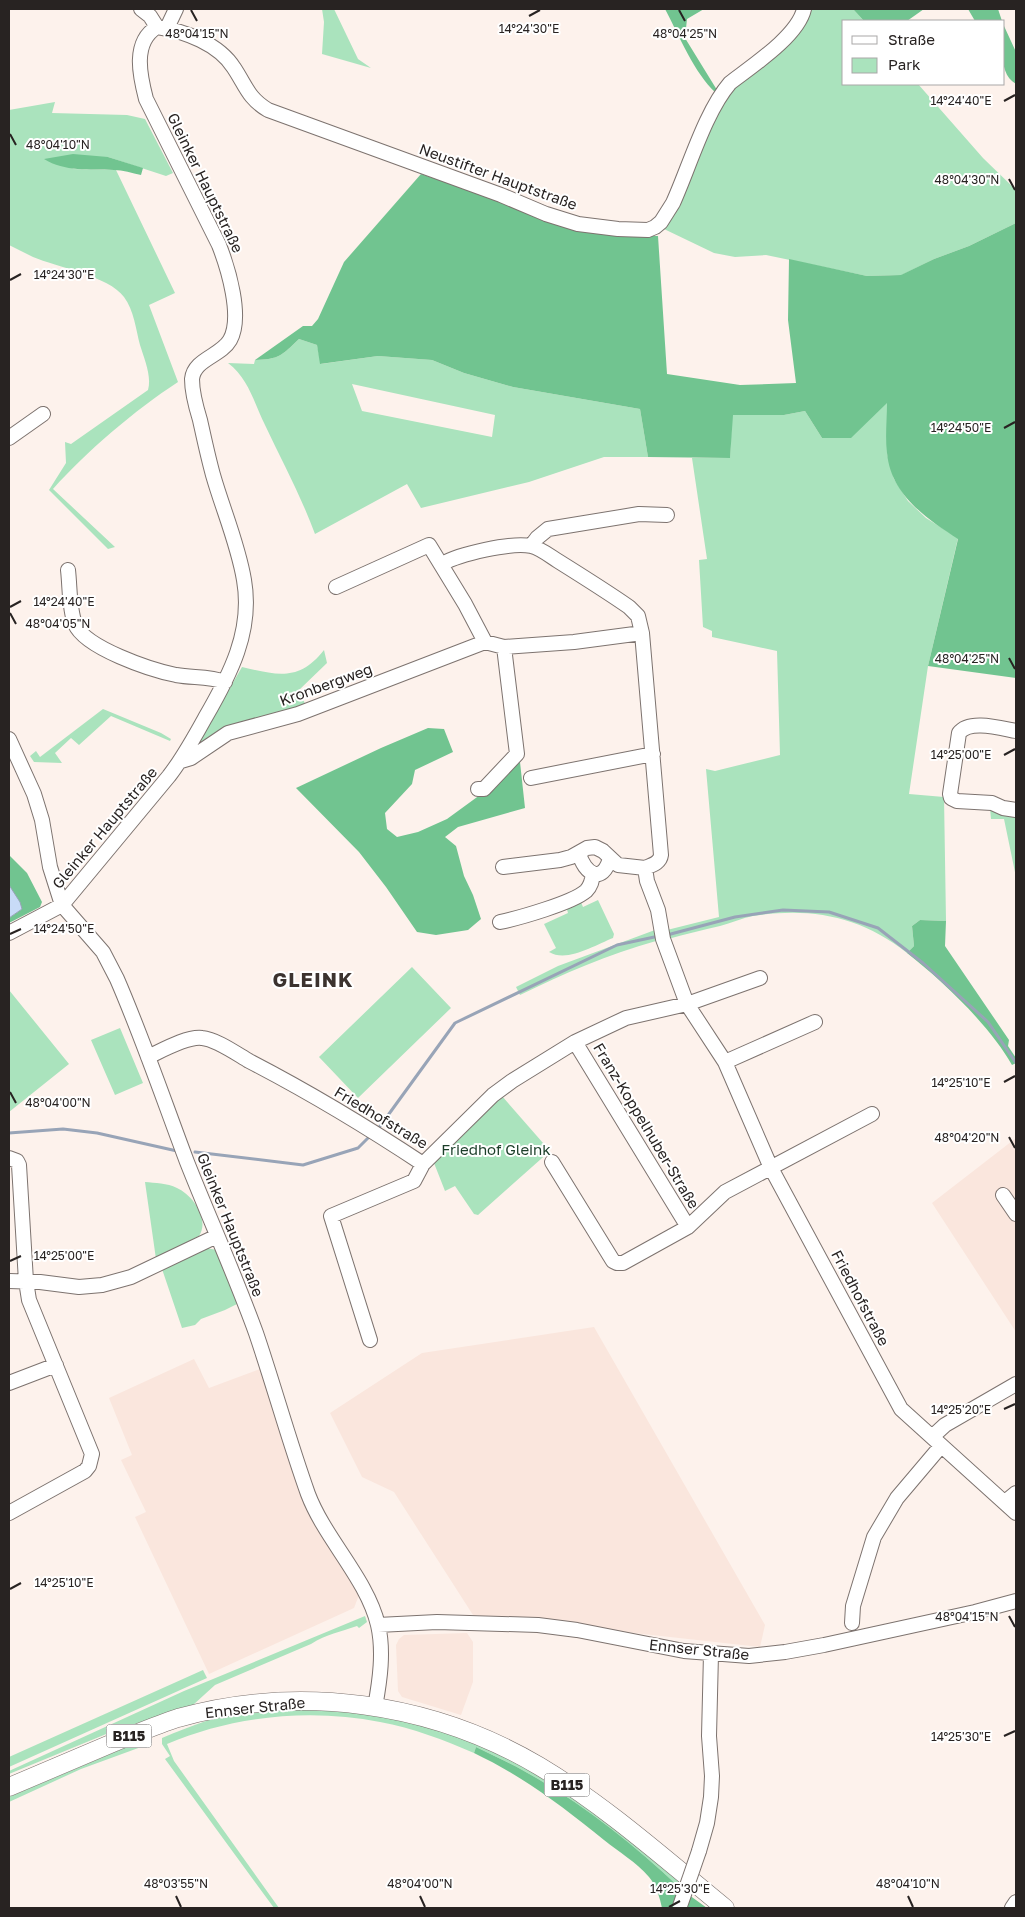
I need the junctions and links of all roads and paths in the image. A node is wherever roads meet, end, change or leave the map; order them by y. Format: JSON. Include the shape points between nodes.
{"nodes":[{"id":1,"x":140,"y":9,"type":"edge"},
{"id":2,"x":176,"y":9,"type":"edge"},
{"id":3,"x":804,"y":9,"type":"edge"},
{"id":4,"x":162,"y":28,"type":"junction"},
{"id":5,"x":43,"y":414,"type":"dead end"},
{"id":6,"x":9,"y":438,"type":"edge"},
{"id":7,"x":666,"y":515,"type":"dead end"},
{"id":8,"x":531,"y":546,"type":"junction"},
{"id":9,"x":442,"y":564,"type":"junction"},
{"id":10,"x":68,"y":570,"type":"dead end"},
{"id":11,"x":336,"y":588,"type":"dead end"},
{"id":12,"x":642,"y":633,"type":"junction"},
{"id":13,"x":485,"y":642,"type":"junction"},
{"id":14,"x":504,"y":647,"type":"junction"},
{"id":15,"x":225,"y":682,"type":"junction"},
{"id":16,"x":1016,"y":731,"type":"edge"},
{"id":17,"x":9,"y":739,"type":"edge"},
{"id":18,"x":653,"y":754,"type":"junction"},
{"id":19,"x":181,"y":760,"type":"junction"},
{"id":20,"x":531,"y":778,"type":"dead end"},
{"id":21,"x":478,"y":789,"type":"dead end"},
{"id":22,"x":1016,"y":810,"type":"edge"},
{"id":23,"x":579,"y":853,"type":"junction"},
{"id":24,"x":610,"y":858,"type":"junction"},
{"id":25,"x":503,"y":867,"type":"dead end"},
{"id":26,"x":644,"y":868,"type":"junction"},
{"id":27,"x":593,"y":874,"type":"junction"},
{"id":28,"x":62,"y":905,"type":"junction"},
{"id":29,"x":500,"y":922,"type":"dead end"},
{"id":30,"x":9,"y":933,"type":"edge"},
{"id":31,"x":760,"y":978,"type":"dead end"},
{"id":32,"x":687,"y":1004,"type":"junction"},
{"id":33,"x":815,"y":1022,"type":"dead end"},
{"id":34,"x":575,"y":1042,"type":"junction"},
{"id":35,"x":148,"y":1057,"type":"junction"},
{"id":36,"x":725,"y":1062,"type":"junction"},
{"id":37,"x":872,"y":1114,"type":"dead end"},
{"id":38,"x":9,"y":1158,"type":"edge"},
{"id":39,"x":552,"y":1162,"type":"dead end"},
{"id":40,"x":423,"y":1164,"type":"junction"},
{"id":41,"x":771,"y":1168,"type":"junction"},
{"id":42,"x":1003,"y":1195,"type":"dead end"},
{"id":43,"x":1016,"y":1214,"type":"edge"},
{"id":44,"x":688,"y":1227,"type":"junction"},
{"id":45,"x":217,"y":1236,"type":"junction"},
{"id":46,"x":9,"y":1281,"type":"edge"},
{"id":47,"x":26,"y":1281,"type":"junction"},
{"id":48,"x":370,"y":1340,"type":"dead end"},
{"id":49,"x":56,"y":1365,"type":"junction"},
{"id":50,"x":9,"y":1383,"type":"edge"},
{"id":51,"x":1016,"y":1384,"type":"edge"},
{"id":52,"x":937,"y":1442,"type":"junction"},
{"id":53,"x":1016,"y":1493,"type":"edge"},
{"id":54,"x":1005,"y":1502,"type":"junction"},
{"id":55,"x":9,"y":1513,"type":"edge"},
{"id":56,"x":1016,"y":1513,"type":"edge"},
{"id":57,"x":1016,"y":1601,"type":"edge"},
{"id":58,"x":852,"y":1623,"type":"dead end"},
{"id":59,"x":378,"y":1625,"type":"junction"},
{"id":60,"x":711,"y":1654,"type":"junction"},
{"id":61,"x":376,"y":1707,"type":"junction"},
{"id":62,"x":9,"y":1788,"type":"edge"},
{"id":63,"x":1016,"y":1902,"type":"edge"},
{"id":64,"x":680,"y":1907,"type":"edge"},
{"id":65,"x":725,"y":1908,"type":"edge"},
{"id":66,"x":1012,"y":1908,"type":"edge"}],
"edges":[{"from":1,"to":4,"type":"street","name":"Neustifter Hauptstraße"},
{"from":2,"to":4,"type":"street","name":"Gleinker Hauptstraße"},
{"from":3,"to":4,"type":"street","name":"Neustifter Hauptstraße","via":[[800,21],[788,36],[724,91],[710,114],[674,203],[655,227],[639,230],[562,220],[268,110],[248,94],[236,70],[223,54],[205,43]]},
{"from":4,"to":15,"type":"street","name":"Gleinker Hauptstraße","via":[[147,36],[141,51],[140,79],[146,99],[219,245],[233,292],[235,314],[230,340],[194,370],[192,379],[210,462],[245,582],[244,632]]},
{"from":5,"to":6,"type":"street"},
{"from":7,"to":8,"type":"street","via":[[639,514],[548,529]]},
{"from":8,"to":9,"type":"street","via":[[479,551]]},
{"from":8,"to":12,"type":"street","via":[[633,611],[640,619]]},
{"from":9,"to":11,"type":"street","via":[[429,545]]},
{"from":9,"to":13,"type":"street"},
{"from":10,"to":15,"type":"street","via":[[75,624],[90,641],[154,669],[178,676]]},
{"from":12,"to":14,"type":"street"},
{"from":12,"to":18,"type":"street"},
{"from":13,"to":14,"type":"street"},
{"from":13,"to":19,"type":"street","name":"Kronbergweg","via":[[298,714],[228,733],[191,758]]},
{"from":14,"to":21,"type":"street","via":[[517,754],[484,789]]},
{"from":15,"to":19,"type":"street","name":"Gleinker Hauptstraße"},
{"from":16,"to":22,"type":"street","via":[[973,725],[962,729],[950,794],[956,801],[992,803]]},
{"from":17,"to":28,"type":"street","via":[[34,794]]},
{"from":18,"to":20,"type":"street"},
{"from":18,"to":26,"type":"street","via":[[662,855],[658,862]]},
{"from":19,"to":28,"type":"street","name":"Gleinker Hauptstraße"},
{"from":23,"to":24,"type":"street","via":[[595,847]]},
{"from":23,"to":25,"type":"street","via":[[560,860]]},
{"from":23,"to":27,"type":"street","via":[[584,867]]},
{"from":24,"to":26,"type":"street","via":[[618,865]]},
{"from":24,"to":27,"type":"street","via":[[603,870]]},
{"from":26,"to":32,"type":"street","name":"Friedhofstraße","via":[[662,934]]},
{"from":27,"to":29,"type":"street","via":[[592,884],[576,897]]},
{"from":28,"to":30,"type":"street"},
{"from":28,"to":35,"type":"street","name":"Gleinker Hauptstraße","via":[[107,958]]},
{"from":31,"to":32,"type":"street","name":"Friedhofstraße"},
{"from":32,"to":34,"type":"street","name":"Friedhofstraße","via":[[626,1018]]},
{"from":32,"to":36,"type":"street","name":"Friedhofstraße"},
{"from":33,"to":36,"type":"street"},
{"from":34,"to":40,"type":"street","name":"Friedhofstraße","via":[[493,1095]]},
{"from":34,"to":44,"type":"street","name":"Franz-Koppelhuber-Straße"},
{"from":35,"to":40,"type":"street","name":"Friedhofstraße","via":[[201,1038],[218,1044],[295,1085]]},
{"from":35,"to":45,"type":"street","name":"Gleinker Hauptstraße"},
{"from":36,"to":41,"type":"street","name":"Friedhofstraße"},
{"from":37,"to":41,"type":"street"},
{"from":38,"to":47,"type":"street","via":[[19,1165]]},
{"from":39,"to":44,"type":"street","via":[[617,1263],[623,1263]]},
{"from":40,"to":48,"type":"street","via":[[414,1181],[331,1216]]},
{"from":41,"to":44,"type":"street","via":[[725,1192]]},
{"from":41,"to":52,"type":"street","name":"Friedhofstraße","via":[[901,1409]]},
{"from":42,"to":43,"type":"street"},
{"from":45,"to":47,"type":"street","via":[[131,1277],[102,1285],[79,1287]]},
{"from":45,"to":59,"type":"street","name":"Gleinker Hauptstraße","via":[[256,1335],[308,1495],[363,1589]]},
{"from":46,"to":47,"type":"street"},
{"from":47,"to":49,"type":"street","via":[[29,1300]]},
{"from":49,"to":50,"type":"street"},
{"from":49,"to":55,"type":"street","via":[[90,1446],[92,1460],[85,1471]]},
{"from":51,"to":52,"type":"street","via":[[946,1425]]},
{"from":52,"to":54,"type":"street","name":"Friedhofstraße"},
{"from":52,"to":58,"type":"street","via":[[874,1537],[853,1606]]},
{"from":53,"to":54,"type":"street"},
{"from":54,"to":56,"type":"street","name":"Friedhofstraße"},
{"from":57,"to":60,"type":"street","name":"Ennser Straße","via":[[785,1652],[755,1656]]},
{"from":59,"to":60,"type":"street","name":"Ennser Straße","via":[[446,1622],[538,1625]]},
{"from":59,"to":61,"type":"street","name":"Gleinker Hauptstraße","via":[[380,1661]]},
{"from":60,"to":64,"type":"street","bridge":true,"via":[[711,1797],[707,1823]]},
{"from":61,"to":62,"type":"main road","name":"Ennser Straße","number":"B115","via":[[297,1702],[200,1713],[151,1728]]},
{"from":61,"to":65,"type":"main road","name":"Ennser Straße","number":"B115","via":[[459,1729],[538,1766],[616,1820]]},
{"from":63,"to":66,"type":"street"}]}
